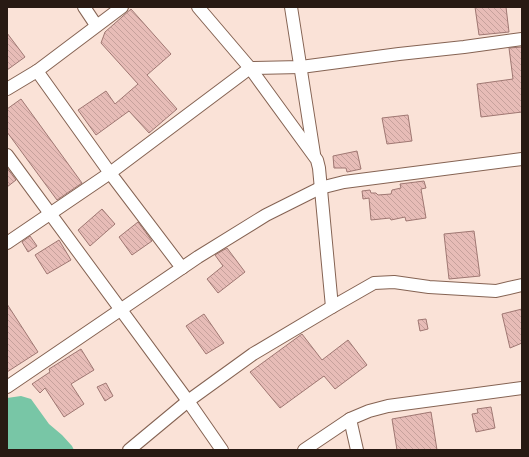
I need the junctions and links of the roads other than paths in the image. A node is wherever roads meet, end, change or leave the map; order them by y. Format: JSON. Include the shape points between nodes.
{"nodes":[{"id":1,"x":84,"y":7,"type":"edge"},
{"id":2,"x":122,"y":7,"type":"edge"},
{"id":3,"x":198,"y":7,"type":"edge"},
{"id":4,"x":291,"y":7,"type":"edge"},
{"id":5,"x":96,"y":25,"type":"junction"},
{"id":6,"x":522,"y":39,"type":"edge"},
{"id":7,"x":301,"y":67,"type":"junction"},
{"id":8,"x":250,"y":68,"type":"junction"},
{"id":9,"x":37,"y":71,"type":"junction"},
{"id":10,"x":7,"y":89,"type":"edge"},
{"id":11,"x":7,"y":155,"type":"edge"},
{"id":12,"x":314,"y":155,"type":"junction"},
{"id":13,"x":522,"y":159,"type":"edge"},
{"id":14,"x":110,"y":173,"type":"junction"},
{"id":15,"x":320,"y":188,"type":"junction"},
{"id":16,"x":49,"y":214,"type":"junction"},
{"id":17,"x":7,"y":243,"type":"edge"},
{"id":18,"x":182,"y":268,"type":"junction"},
{"id":19,"x":522,"y":285,"type":"edge"},
{"id":20,"x":332,"y":307,"type":"junction"},
{"id":21,"x":121,"y":310,"type":"junction"},
{"id":22,"x":7,"y":387,"type":"edge"},
{"id":23,"x":522,"y":388,"type":"edge"},
{"id":24,"x":188,"y":401,"type":"junction"},
{"id":25,"x":350,"y":419,"type":"junction"},
{"id":26,"x":129,"y":450,"type":"edge"},
{"id":27,"x":222,"y":450,"type":"edge"},
{"id":28,"x":304,"y":450,"type":"edge"},
{"id":29,"x":357,"y":450,"type":"edge"}],
"edges":[{"from":1,"to":5,"type":"street"},
{"from":2,"to":5,"type":"street"},
{"from":3,"to":8,"type":"street"},
{"from":4,"to":7,"type":"street"},
{"from":5,"to":9,"type":"street"},
{"from":6,"to":7,"type":"street"},
{"from":7,"to":8,"type":"street"},
{"from":7,"to":12,"type":"street"},
{"from":8,"to":12,"type":"street"},
{"from":8,"to":14,"type":"street"},
{"from":9,"to":10,"type":"street"},
{"from":9,"to":14,"type":"street"},
{"from":11,"to":16,"type":"street"},
{"from":12,"to":15,"type":"street","via":[[319,168]]},
{"from":13,"to":15,"type":"street","via":[[344,182]]},
{"from":14,"to":16,"type":"street"},
{"from":14,"to":18,"type":"street"},
{"from":15,"to":18,"type":"street","via":[[266,215]]},
{"from":15,"to":20,"type":"street"},
{"from":16,"to":17,"type":"street"},
{"from":16,"to":21,"type":"street"},
{"from":18,"to":21,"type":"street"},
{"from":19,"to":20,"type":"street","via":[[496,291],[394,282],[374,283]]},
{"from":20,"to":24,"type":"street","via":[[253,354]]},
{"from":21,"to":22,"type":"street"},
{"from":21,"to":24,"type":"street"},
{"from":23,"to":25,"type":"street","via":[[388,406]]},
{"from":24,"to":26,"type":"street"},
{"from":24,"to":27,"type":"street"},
{"from":25,"to":28,"type":"street"},
{"from":25,"to":29,"type":"street"}]}
